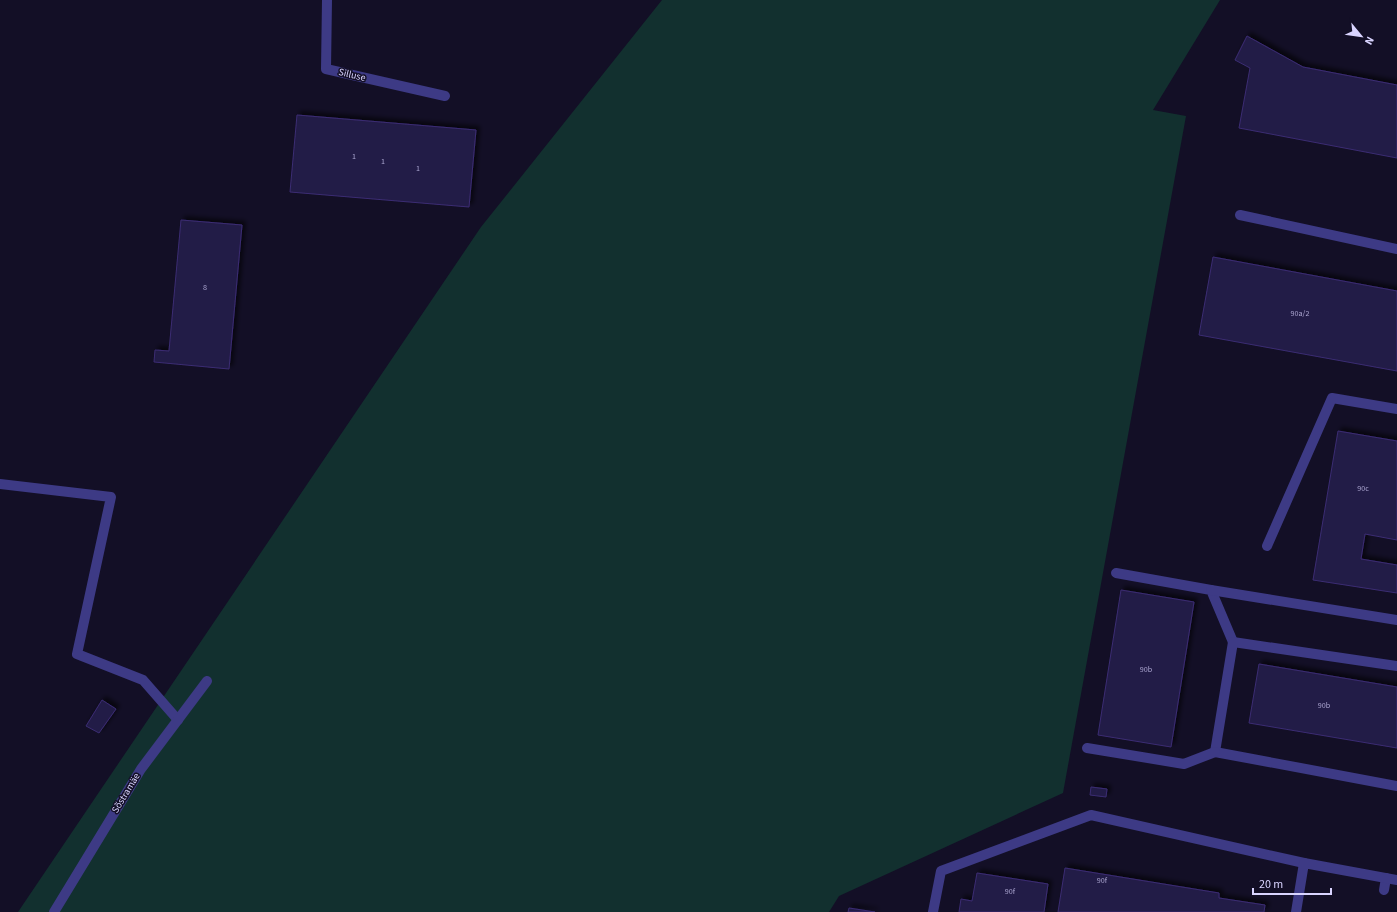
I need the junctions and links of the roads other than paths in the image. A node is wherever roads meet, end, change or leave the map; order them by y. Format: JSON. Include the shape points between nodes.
{"nodes":[{"id":1,"x":327,"y":0,"type":"edge"},
{"id":2,"x":445,"y":96,"type":"dead end"},
{"id":3,"x":1240,"y":216,"type":"dead end"},
{"id":4,"x":1397,"y":248,"type":"edge"},
{"id":5,"x":1397,"y":410,"type":"edge"},
{"id":6,"x":0,"y":484,"type":"edge"},
{"id":7,"x":1267,"y":546,"type":"dead end"},
{"id":8,"x":1116,"y":573,"type":"dead end"},
{"id":9,"x":1212,"y":590,"type":"junction"},
{"id":10,"x":1397,"y":620,"type":"edge"},
{"id":11,"x":1233,"y":642,"type":"junction"},
{"id":12,"x":1397,"y":666,"type":"edge"},
{"id":13,"x":207,"y":681,"type":"dead end"},
{"id":14,"x":178,"y":720,"type":"junction"},
{"id":15,"x":1087,"y":748,"type":"dead end"},
{"id":16,"x":1215,"y":752,"type":"junction"},
{"id":17,"x":1397,"y":786,"type":"edge"},
{"id":18,"x":1304,"y":863,"type":"junction"},
{"id":19,"x":1386,"y":878,"type":"junction"},
{"id":20,"x":1397,"y":880,"type":"edge"},
{"id":21,"x":1384,"y":890,"type":"dead end"},
{"id":22,"x":54,"y":912,"type":"edge"},
{"id":23,"x":933,"y":912,"type":"edge"},
{"id":24,"x":1296,"y":912,"type":"edge"}],
"edges":[{"from":1,"to":2,"type":"street","name":"Silluse","via":[[326,69]]},
{"from":3,"to":4,"type":"street"},
{"from":5,"to":7,"type":"street","via":[[1332,398]]},
{"from":6,"to":14,"type":"street","via":[[111,497],[77,654],[143,680]]},
{"from":8,"to":9,"type":"street"},
{"from":9,"to":10,"type":"street"},
{"from":9,"to":11,"type":"street"},
{"from":11,"to":12,"type":"street"},
{"from":11,"to":16,"type":"street"},
{"from":13,"to":14,"type":"street","name":"Sõstramäe"},
{"from":14,"to":22,"type":"street","name":"Sõstramäe","via":[[141,769]]},
{"from":15,"to":16,"type":"street","via":[[1184,764]]},
{"from":16,"to":17,"type":"street"},
{"from":18,"to":19,"type":"street"},
{"from":18,"to":23,"type":"street","via":[[1091,815],[941,871]]},
{"from":18,"to":24,"type":"street"},
{"from":19,"to":20,"type":"street"},
{"from":19,"to":21,"type":"street"}]}
